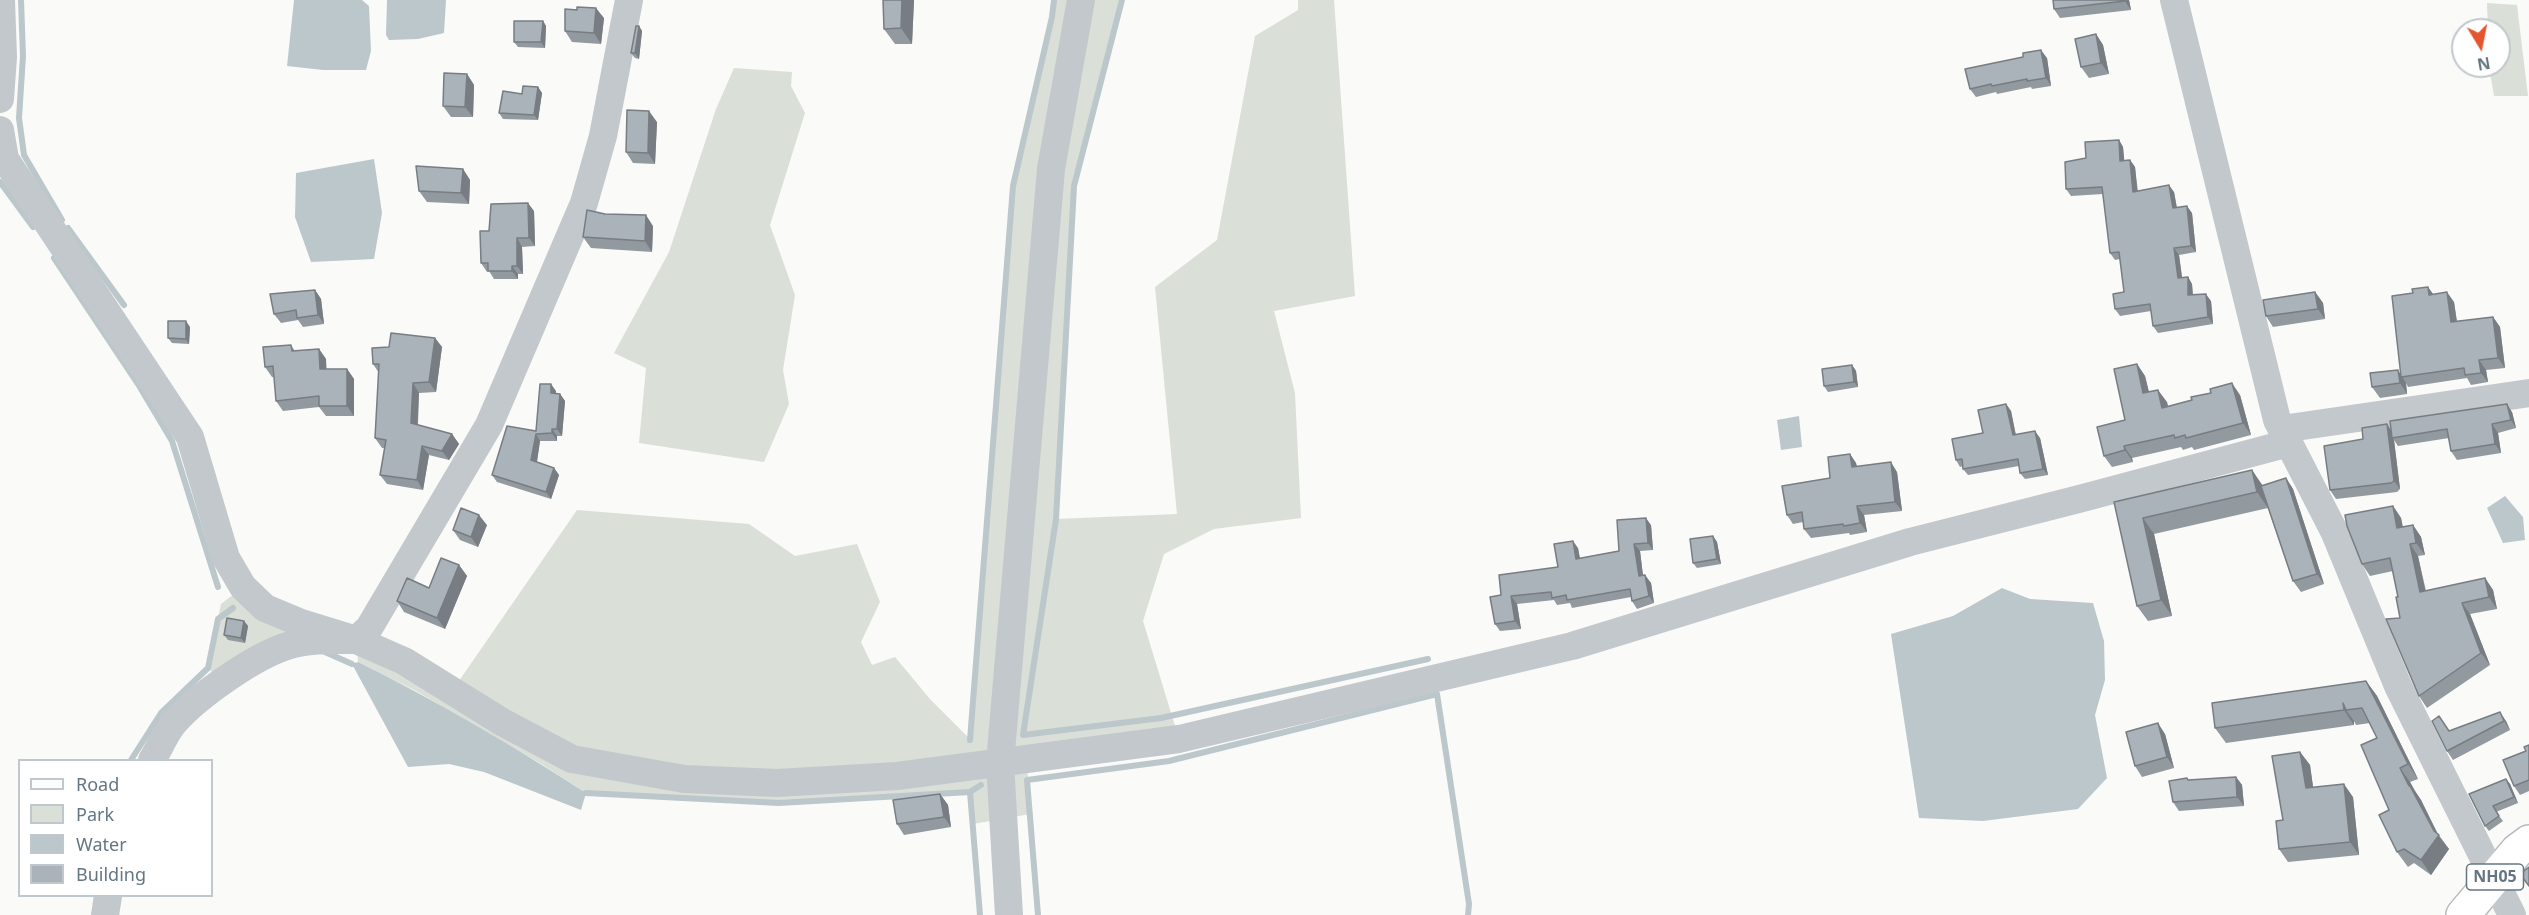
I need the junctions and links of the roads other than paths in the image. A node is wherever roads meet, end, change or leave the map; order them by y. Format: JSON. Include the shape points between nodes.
{"nodes":[{"id":1,"x":1,"y":0,"type":"edge"},
{"id":2,"x":629,"y":0,"type":"edge"},
{"id":3,"x":1081,"y":0,"type":"edge"},
{"id":4,"x":2174,"y":0,"type":"edge"},
{"id":5,"x":0,"y":99,"type":"edge"},
{"id":6,"x":0,"y":130,"type":"edge"},
{"id":7,"x":2529,"y":393,"type":"edge"},
{"id":8,"x":2285,"y":436,"type":"junction"},
{"id":9,"x":356,"y":640,"type":"junction"},
{"id":10,"x":153,"y":759,"type":"edge"},
{"id":11,"x":1000,"y":763,"type":"junction"},
{"id":12,"x":2529,"y":842,"type":"edge"},
{"id":13,"x":2493,"y":880,"type":"junction"},
{"id":14,"x":108,"y":897,"type":"edge"},
{"id":15,"x":105,"y":915,"type":"edge"},
{"id":16,"x":1009,"y":915,"type":"edge"},
{"id":17,"x":2463,"y":915,"type":"edge"},
{"id":18,"x":2512,"y":915,"type":"edge"}],
"edges":[{"from":1,"to":5,"type":"street"},
{"from":2,"to":9,"type":"street","via":[[603,136],[579,213],[489,424],[369,627]]},
{"from":3,"to":11,"type":"street","via":[[1051,169]]},
{"from":4,"to":8,"type":"street","via":[[2274,408]]},
{"from":6,"to":9,"type":"street","via":[[5,159],[190,437],[226,558],[243,587],[265,608],[301,624]]},
{"from":7,"to":8,"type":"street"},
{"from":8,"to":11,"type":"street","via":[[2079,500],[1910,542],[1572,646],[1179,739]]},
{"from":8,"to":13,"type":"street","via":[[2334,531],[2398,686]]},
{"from":9,"to":10,"type":"street","via":[[320,640],[287,646],[257,660],[220,682],[173,725]]},
{"from":9,"to":11,"type":"street","via":[[404,661],[502,722],[572,759],[684,779],[777,783],[897,776]]},
{"from":11,"to":16,"type":"street"},
{"from":12,"to":13,"type":"main road","number":"NH05"},
{"from":13,"to":17,"type":"main road","number":"NH05"},
{"from":13,"to":18,"type":"street"},
{"from":14,"to":15,"type":"street"}]}
